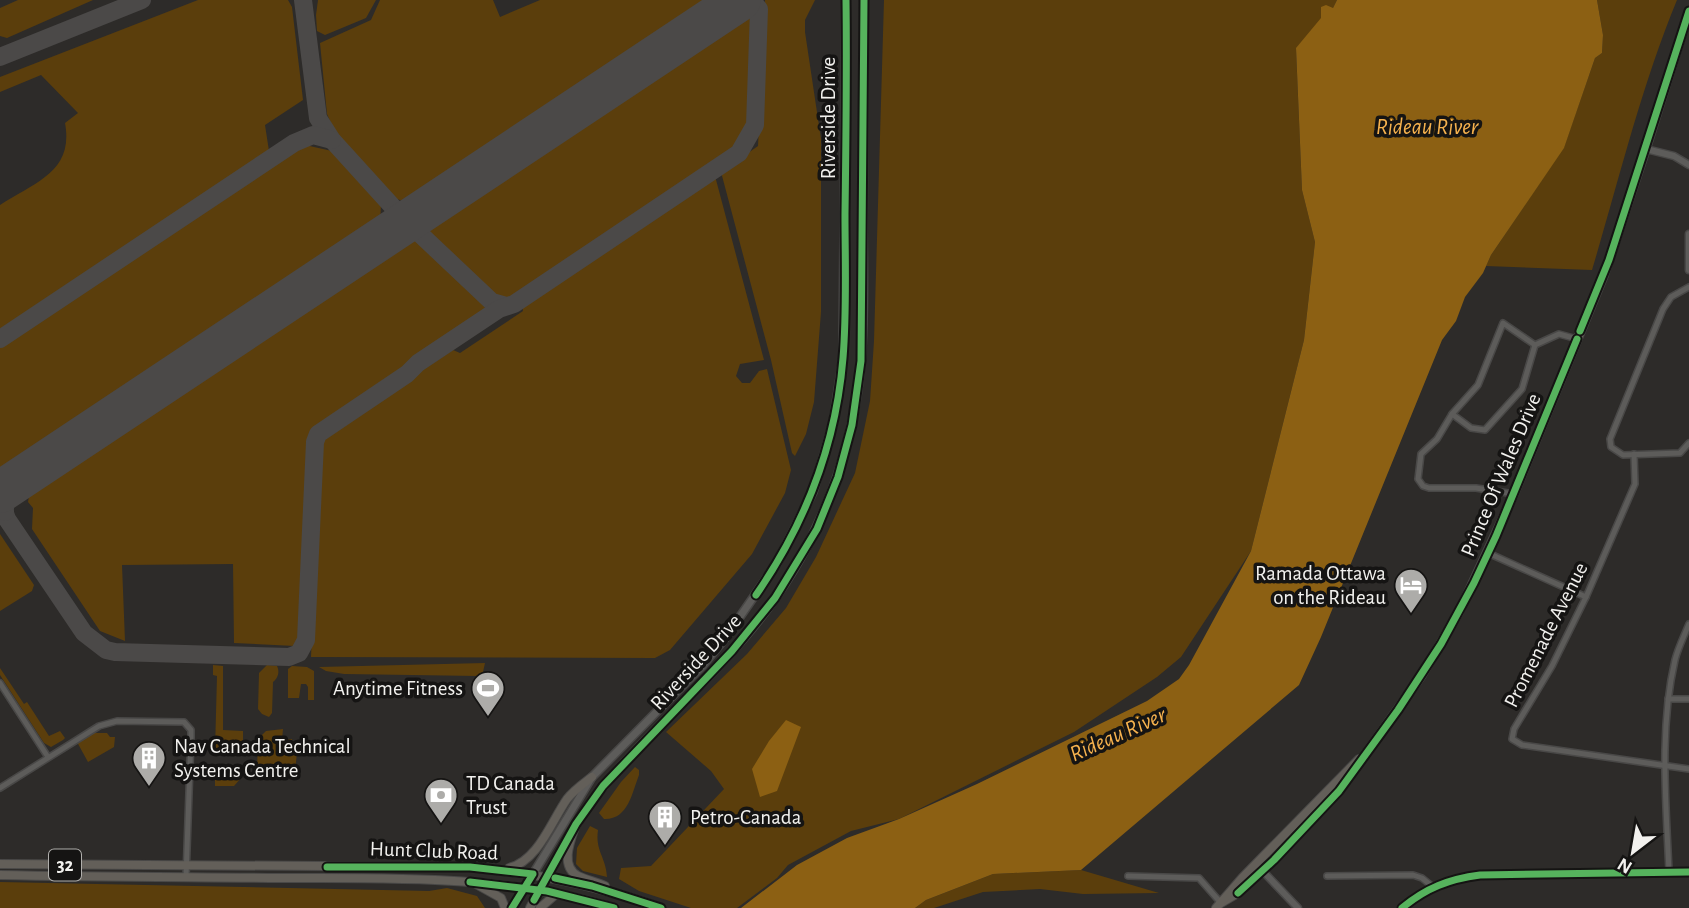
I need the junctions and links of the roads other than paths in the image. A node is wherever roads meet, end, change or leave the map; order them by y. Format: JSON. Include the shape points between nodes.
{"nodes":[{"id":1,"x":846,"y":0,"type":"edge"},
{"id":2,"x":864,"y":0,"type":"edge"},
{"id":3,"x":1689,"y":11,"type":"edge"},
{"id":4,"x":1646,"y":149,"type":"junction"},
{"id":5,"x":1689,"y":165,"type":"edge"},
{"id":6,"x":1689,"y":234,"type":"edge"},
{"id":7,"x":1688,"y":244,"type":"edge"},
{"id":8,"x":1689,"y":270,"type":"edge"},
{"id":9,"x":1689,"y":287,"type":"edge"},
{"id":10,"x":1577,"y":339,"type":"junction"},
{"id":11,"x":1535,"y":345,"type":"junction"},
{"id":12,"x":1452,"y":414,"type":"junction"},
{"id":13,"x":1689,"y":443,"type":"edge"},
{"id":14,"x":1634,"y":454,"type":"junction"},
{"id":15,"x":1514,"y":494,"type":"junction"},
{"id":16,"x":1488,"y":553,"type":"junction"},
{"id":17,"x":1586,"y":597,"type":"junction"},
{"id":18,"x":1689,"y":624,"type":"edge"},
{"id":19,"x":0,"y":683,"type":"edge"},
{"id":20,"x":1668,"y":699,"type":"junction"},
{"id":21,"x":1689,"y":699,"type":"edge"},
{"id":22,"x":623,"y":744,"type":"junction"},
{"id":23,"x":633,"y":754,"type":"junction"},
{"id":24,"x":48,"y":757,"type":"junction"},
{"id":25,"x":1664,"y":767,"type":"junction"},
{"id":26,"x":1689,"y":769,"type":"edge"},
{"id":27,"x":592,"y":777,"type":"junction"},
{"id":28,"x":0,"y":788,"type":"edge"},
{"id":29,"x":576,"y":824,"type":"junction"},
{"id":30,"x":0,"y":864,"type":"edge"},
{"id":31,"x":187,"y":866,"type":"junction"},
{"id":32,"x":327,"y":867,"type":"junction"},
{"id":33,"x":1259,"y":868,"type":"junction"},
{"id":34,"x":502,"y":870,"type":"junction"},
{"id":35,"x":1669,"y":872,"type":"junction"},
{"id":36,"x":1689,"y":872,"type":"edge"},
{"id":37,"x":533,"y":874,"type":"junction"},
{"id":38,"x":0,"y":875,"type":"edge"},
{"id":39,"x":1128,"y":876,"type":"dead end"},
{"id":40,"x":1327,"y":876,"type":"dead end"},
{"id":41,"x":187,"y":877,"type":"junction"},
{"id":42,"x":547,"y":877,"type":"junction"},
{"id":43,"x":328,"y":878,"type":"junction"},
{"id":44,"x":470,"y":881,"type":"junction"},
{"id":45,"x":525,"y":887,"type":"junction"},
{"id":46,"x":1433,"y":887,"type":"junction"},
{"id":47,"x":540,"y":890,"type":"junction"},
{"id":48,"x":613,"y":892,"type":"junction"},
{"id":49,"x":556,"y":894,"type":"junction"},
{"id":50,"x":1218,"y":905,"type":"edge"},
{"id":51,"x":505,"y":908,"type":"edge"},
{"id":52,"x":512,"y":908,"type":"edge"},
{"id":53,"x":530,"y":908,"type":"edge"},
{"id":54,"x":540,"y":908,"type":"edge"},
{"id":55,"x":614,"y":908,"type":"edge"},
{"id":56,"x":661,"y":908,"type":"edge"},
{"id":57,"x":1298,"y":908,"type":"edge"},
{"id":58,"x":1402,"y":908,"type":"edge"}],
"edges":[{"from":1,"to":22,"type":"main road","name":"Riverside Drive","via":[[844,339],[838,399],[824,458],[800,522],[761,588],[707,660]]},
{"from":2,"to":23,"type":"main road","name":"Riverside Drive","via":[[862,342],[858,392],[845,454],[817,529],[775,598],[732,651]]},
{"from":3,"to":4,"type":"main road","name":"Prince Of Wales Drive"},
{"from":4,"to":5,"type":"street"},
{"from":4,"to":10,"type":"main road","name":"Prince Of Wales Drive"},
{"from":6,"to":7,"type":"street"},
{"from":7,"to":8,"type":"street"},
{"from":9,"to":14,"type":"street","via":[[1663,309],[1610,439],[1611,447],[1623,455]]},
{"from":10,"to":11,"type":"street","via":[[1559,334]]},
{"from":10,"to":15,"type":"main road","name":"Prince Of Wales Drive"},
{"from":11,"to":12,"type":"street","via":[[1522,389],[1487,429],[1471,428]]},
{"from":11,"to":12,"type":"street","via":[[1503,323],[1478,385]]},
{"from":12,"to":15,"type":"street","via":[[1441,435],[1421,454],[1420,483],[1435,489],[1476,488]]},
{"from":13,"to":14,"type":"street","via":[[1680,453]]},
{"from":14,"to":17,"type":"street","name":"Promenade Avenue","via":[[1635,484]]},
{"from":15,"to":16,"type":"main road","name":"Prince Of Wales Drive"},
{"from":16,"to":17,"type":"street"},
{"from":16,"to":33,"type":"main road","name":"Prince Of Wales Drive","via":[[1441,644],[1398,710],[1367,752]]},
{"from":17,"to":25,"type":"street","name":"Promenade Avenue","via":[[1512,739],[1522,745]]},
{"from":18,"to":20,"type":"street","via":[[1676,657]]},
{"from":19,"to":24,"type":"street"},
{"from":20,"to":21,"type":"street"},
{"from":20,"to":25,"type":"street"},
{"from":22,"to":23,"type":"main road"},
{"from":22,"to":27,"type":"main road","name":"Riverside Drive"},
{"from":23,"to":29,"type":"main road","name":"Riverside Drive"},
{"from":24,"to":28,"type":"street"},
{"from":24,"to":31,"type":"street","via":[[110,722],[186,723],[191,730]]},
{"from":25,"to":26,"type":"street","name":"Promenade Avenue"},
{"from":25,"to":35,"type":"street"},
{"from":27,"to":34,"type":"main road","via":[[568,798],[530,858]]},
{"from":27,"to":37,"type":"main road","name":"Riverside Drive"},
{"from":29,"to":42,"type":"main road","name":"Riverside Drive"},
{"from":29,"to":48,"type":"main road","via":[[568,851],[571,870]]},
{"from":30,"to":31,"type":"main road","name":"Hunt Club Road","number":"32"},
{"from":31,"to":32,"type":"main road","name":"Hunt Club Road","number":"32"},
{"from":31,"to":41,"type":"street"},
{"from":32,"to":34,"type":"main road","name":"Hunt Club Road","number":"32"},
{"from":32,"to":43,"type":"main road"},
{"from":33,"to":50,"type":"main road","name":"Prince Of Wales Drive"},
{"from":33,"to":57,"type":"street"},
{"from":34,"to":37,"type":"main road","name":"Hunt Club Road","number":"32"},
{"from":35,"to":36,"type":"street"},
{"from":35,"to":46,"type":"street","via":[[1480,875]]},
{"from":37,"to":42,"type":"main road","name":"Hunt Club Road","number":"32"},
{"from":37,"to":45,"type":"main road","name":"Riverside Drive"},
{"from":38,"to":41,"type":"main road","name":"Hunt Club Road","number":"32"},
{"from":39,"to":50,"type":"street","via":[[1199,878]]},
{"from":40,"to":46,"type":"street","via":[[1413,875]]},
{"from":41,"to":43,"type":"main road","name":"Hunt Club Road","number":"32"},
{"from":42,"to":47,"type":"main road","name":"Riverside Drive"},
{"from":42,"to":48,"type":"main road","name":"Hunt Club Road","number":"32"},
{"from":43,"to":44,"type":"main road","name":"Hunt Club Road","number":"32"},
{"from":44,"to":45,"type":"main road","name":"Hunt Club Road","number":"32"},
{"from":44,"to":51,"type":"main road","via":[[501,898]]},
{"from":45,"to":47,"type":"main road","name":"Hunt Club Road","number":"32"},
{"from":45,"to":52,"type":"main road","name":"Riverside Drive"},
{"from":46,"to":58,"type":"street"},
{"from":47,"to":49,"type":"main road","name":"Hunt Club Road","number":"32"},
{"from":47,"to":53,"type":"main road","name":"Riverside Drive"},
{"from":48,"to":56,"type":"main road","name":"Hunt Club Road","number":"32"},
{"from":49,"to":54,"type":"main road"},
{"from":49,"to":55,"type":"main road","name":"Hunt Club Road","number":"32"}]}
